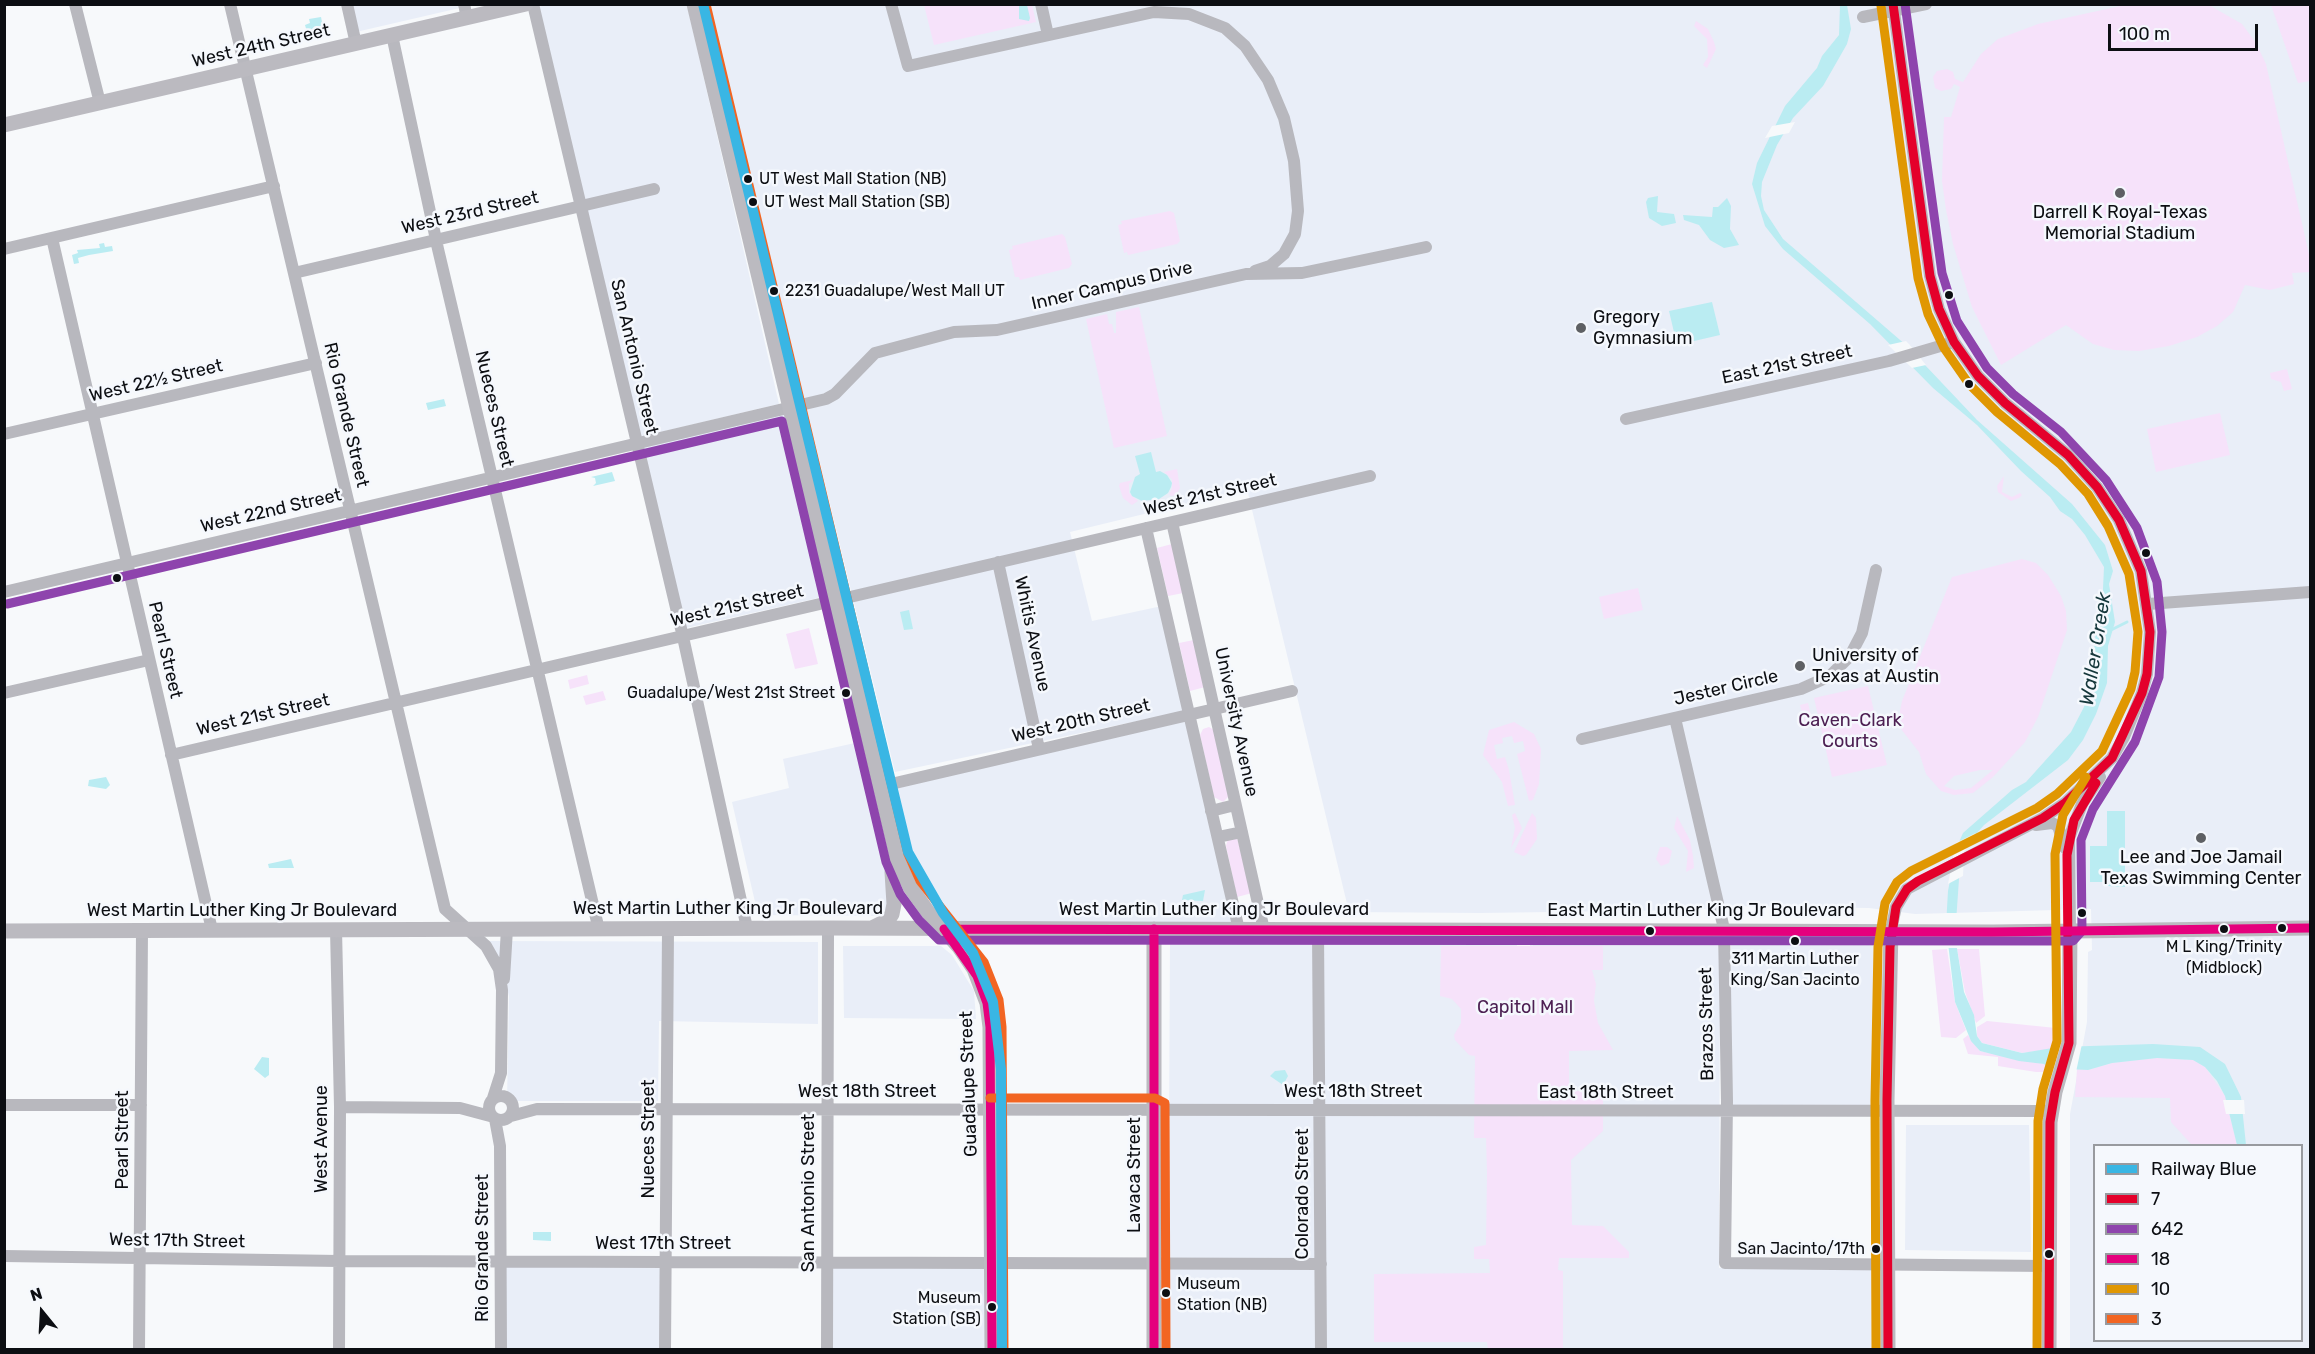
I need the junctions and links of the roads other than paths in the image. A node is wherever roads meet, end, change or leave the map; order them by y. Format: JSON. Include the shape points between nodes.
{"nodes":[{"id":1,"x":75,"y":4,"type":"edge"},
{"id":2,"x":230,"y":4,"type":"edge"},
{"id":3,"x":347,"y":4,"type":"edge"},
{"id":4,"x":526,"y":4,"type":"edge"},
{"id":5,"x":533,"y":4,"type":"edge"},
{"id":6,"x":693,"y":4,"type":"edge"},
{"id":7,"x":891,"y":4,"type":"edge"},
{"id":8,"x":1041,"y":4,"type":"edge"},
{"id":9,"x":1926,"y":4,"type":"edge"},
{"id":10,"x":1894,"y":8,"type":"edge"},
{"id":11,"x":465,"y":11,"type":"edge"},
{"id":12,"x":1863,"y":17,"type":"dead end"},
{"id":13,"x":392,"y":35,"type":"junction"},
{"id":14,"x":1048,"y":35,"type":"junction"},
{"id":15,"x":356,"y":44,"type":"junction"},
{"id":16,"x":246,"y":70,"type":"junction"},
{"id":17,"x":100,"y":104,"type":"junction"},
{"id":18,"x":4,"y":125,"type":"edge"},
{"id":19,"x":274,"y":186,"type":"junction"},
{"id":20,"x":654,"y":189,"type":"dead end"},
{"id":21,"x":580,"y":207,"type":"junction"},
{"id":22,"x":51,"y":238,"type":"junction"},
{"id":23,"x":436,"y":239,"type":"junction"},
{"id":24,"x":1426,"y":247,"type":"dead end"},
{"id":25,"x":4,"y":249,"type":"edge"},
{"id":26,"x":294,"y":273,"type":"junction"},
{"id":27,"x":1246,"y":274,"type":"junction"},
{"id":28,"x":1954,"y":342,"type":"junction"},
{"id":29,"x":316,"y":363,"type":"junction"},
{"id":30,"x":791,"y":407,"type":"junction"},
{"id":31,"x":91,"y":414,"type":"junction"},
{"id":32,"x":1626,"y":418,"type":"dead end"},
{"id":33,"x":4,"y":434,"type":"edge"},
{"id":34,"x":637,"y":444,"type":"junction"},
{"id":35,"x":1370,"y":476,"type":"dead end"},
{"id":36,"x":491,"y":477,"type":"junction"},
{"id":37,"x":349,"y":512,"type":"junction"},
{"id":38,"x":1172,"y":522,"type":"junction"},
{"id":39,"x":1146,"y":528,"type":"junction"},
{"id":40,"x":126,"y":562,"type":"junction"},
{"id":41,"x":998,"y":562,"type":"junction"},
{"id":42,"x":1876,"y":570,"type":"dead end"},
{"id":43,"x":4,"y":592,"type":"edge"},
{"id":44,"x":2310,"y":592,"type":"edge"},
{"id":45,"x":835,"y":601,"type":"junction"},
{"id":46,"x":2148,"y":604,"type":"junction"},
{"id":47,"x":683,"y":637,"type":"junction"},
{"id":48,"x":149,"y":660,"type":"junction"},
{"id":49,"x":537,"y":671,"type":"junction"},
{"id":50,"x":1292,"y":691,"type":"dead end"},
{"id":51,"x":4,"y":693,"type":"edge"},
{"id":52,"x":397,"y":702,"type":"junction"},
{"id":53,"x":1216,"y":709,"type":"junction"},
{"id":54,"x":1189,"y":715,"type":"junction"},
{"id":55,"x":1675,"y":718,"type":"junction"},
{"id":56,"x":1582,"y":740,"type":"dead end"},
{"id":57,"x":1039,"y":749,"type":"junction"},
{"id":58,"x":171,"y":755,"type":"junction"},
{"id":59,"x":2112,"y":758,"type":"junction"},
{"id":60,"x":878,"y":787,"type":"junction"},
{"id":61,"x":1235,"y":805,"type":"junction"},
{"id":62,"x":1212,"y":811,"type":"junction"},
{"id":63,"x":2021,"y":829,"type":"junction"},
{"id":64,"x":1242,"y":832,"type":"junction"},
{"id":65,"x":1218,"y":837,"type":"junction"},
{"id":66,"x":2067,"y":855,"type":"junction"},
{"id":67,"x":897,"y":858,"type":"junction"},
{"id":68,"x":747,"y":928,"type":"junction"},
{"id":69,"x":828,"y":928,"type":"junction"},
{"id":70,"x":871,"y":928,"type":"junction"},
{"id":71,"x":2310,"y":928,"type":"edge"},
{"id":72,"x":336,"y":929,"type":"junction"},
{"id":73,"x":465,"y":929,"type":"junction"},
{"id":74,"x":507,"y":929,"type":"junction"},
{"id":75,"x":668,"y":929,"type":"junction"},
{"id":76,"x":944,"y":929,"type":"junction"},
{"id":77,"x":1154,"y":929,"type":"junction"},
{"id":78,"x":1724,"y":929,"type":"junction"},
{"id":79,"x":212,"y":930,"type":"junction"},
{"id":80,"x":599,"y":930,"type":"junction"},
{"id":81,"x":1239,"y":930,"type":"junction"},
{"id":82,"x":1264,"y":930,"type":"junction"},
{"id":83,"x":1891,"y":930,"type":"junction"},
{"id":84,"x":2070,"y":930,"type":"junction"},
{"id":85,"x":4,"y":931,"type":"edge"},
{"id":86,"x":142,"y":931,"type":"junction"},
{"id":87,"x":1318,"y":931,"type":"junction"},
{"id":88,"x":1523,"y":931,"type":"joint"},
{"id":89,"x":502,"y":990,"type":"junction"},
{"id":90,"x":501,"y":1073,"type":"junction"},
{"id":91,"x":492,"y":1099,"type":"junction"},
{"id":92,"x":510,"y":1100,"type":"junction"},
{"id":93,"x":4,"y":1105,"type":"edge"},
{"id":94,"x":141,"y":1105,"type":"junction"},
{"id":95,"x":340,"y":1107,"type":"junction"},
{"id":96,"x":460,"y":1107,"type":"junction"},
{"id":97,"x":537,"y":1109,"type":"junction"},
{"id":98,"x":667,"y":1109,"type":"junction"},
{"id":99,"x":827,"y":1109,"type":"junction"},
{"id":100,"x":990,"y":1110,"type":"junction"},
{"id":101,"x":1155,"y":1110,"type":"junction"},
{"id":102,"x":1320,"y":1110,"type":"junction"},
{"id":103,"x":1521,"y":1111,"type":"joint"},
{"id":104,"x":1887,"y":1111,"type":"junction"},
{"id":105,"x":2051,"y":1111,"type":"junction"},
{"id":106,"x":1726,"y":1112,"type":"junction"},
{"id":107,"x":501,"y":1118,"type":"junction"},
{"id":108,"x":4,"y":1256,"type":"edge"},
{"id":109,"x":140,"y":1259,"type":"junction"},
{"id":110,"x":339,"y":1261,"type":"junction"},
{"id":111,"x":501,"y":1261,"type":"junction"},
{"id":112,"x":665,"y":1262,"type":"junction"},
{"id":113,"x":827,"y":1263,"type":"junction"},
{"id":114,"x":992,"y":1263,"type":"junction"},
{"id":115,"x":1154,"y":1263,"type":"junction"},
{"id":116,"x":1321,"y":1264,"type":"junction"},
{"id":117,"x":1887,"y":1264,"type":"junction"},
{"id":118,"x":2048,"y":1266,"type":"junction"},
{"id":119,"x":139,"y":1350,"type":"edge"},
{"id":120,"x":339,"y":1350,"type":"edge"},
{"id":121,"x":501,"y":1350,"type":"edge"},
{"id":122,"x":665,"y":1350,"type":"edge"},
{"id":123,"x":827,"y":1350,"type":"edge"},
{"id":124,"x":992,"y":1350,"type":"edge"},
{"id":125,"x":1154,"y":1350,"type":"edge"},
{"id":126,"x":1321,"y":1350,"type":"edge"},
{"id":127,"x":1888,"y":1350,"type":"edge"},
{"id":128,"x":2049,"y":1350,"type":"edge"}],
"edges":[{"from":1,"to":17,"type":"street"},
{"from":2,"to":16,"type":"street","name":"Rio Grande Street"},
{"from":3,"to":15,"type":"street"},
{"from":4,"to":11,"type":"main road","name":"West 24th Street"},
{"from":5,"to":21,"type":"street","name":"San Antonio Street"},
{"from":6,"to":30,"type":"main road","name":"Guadalupe Street"},
{"from":7,"to":14,"type":"street","via":[[908,66]]},
{"from":8,"to":14,"type":"street"},
{"from":9,"to":10,"type":"street"},
{"from":10,"to":12,"type":"street"},
{"from":10,"to":28,"type":"street","via":[[1930,276]]},
{"from":11,"to":13,"type":"main road","name":"West 24th Street"},
{"from":13,"to":15,"type":"main road","name":"West 24th Street"},
{"from":13,"to":23,"type":"street","name":"Nueces Street"},
{"from":14,"to":27,"type":"street","via":[[1144,14],[1180,12],[1225,28],[1250,52],[1268,80],[1287,128],[1299,211],[1295,234],[1284,254],[1270,266]]},
{"from":15,"to":16,"type":"main road","name":"West 24th Street"},
{"from":16,"to":17,"type":"main road","name":"West 24th Street"},
{"from":16,"to":19,"type":"street","name":"Rio Grande Street"},
{"from":17,"to":18,"type":"main road","name":"West 24th Street"},
{"from":19,"to":22,"type":"street"},
{"from":19,"to":26,"type":"street","name":"Rio Grande Street"},
{"from":20,"to":21,"type":"street","name":"West 23rd Street"},
{"from":21,"to":23,"type":"street","name":"West 23rd Street"},
{"from":21,"to":34,"type":"street","name":"San Antonio Street"},
{"from":22,"to":25,"type":"street"},
{"from":22,"to":31,"type":"street","name":"Pearl Street"},
{"from":23,"to":26,"type":"street","name":"West 23rd Street"},
{"from":23,"to":36,"type":"street","name":"Nueces Street"},
{"from":24,"to":27,"type":"street","name":"Inner Campus Drive","via":[[1302,273]]},
{"from":26,"to":29,"type":"street","name":"Rio Grande Street"},
{"from":27,"to":30,"type":"street","name":"Inner Campus Drive","via":[[997,330],[954,332],[880,350],[865,360],[835,394]]},
{"from":28,"to":32,"type":"street","name":"East 21st Street"},
{"from":28,"to":46,"type":"street","via":[[1992,391],[2052,440],[2097,487],[2131,543]]},
{"from":29,"to":31,"type":"street","name":"West 22½ Street"},
{"from":29,"to":37,"type":"street","name":"Rio Grande Street"},
{"from":30,"to":34,"type":"street","name":"West 22nd Street"},
{"from":30,"to":45,"type":"main road","name":"Guadalupe Street"},
{"from":31,"to":33,"type":"street","name":"West 22½ Street"},
{"from":31,"to":40,"type":"street","name":"Pearl Street"},
{"from":34,"to":36,"type":"street","name":"West 22nd Street"},
{"from":34,"to":47,"type":"street","name":"San Antonio Street"},
{"from":35,"to":38,"type":"street","name":"West 21st Street"},
{"from":36,"to":37,"type":"street","name":"West 22nd Street"},
{"from":36,"to":49,"type":"street","name":"Nueces Street"},
{"from":37,"to":40,"type":"street","name":"West 22nd Street"},
{"from":37,"to":52,"type":"street","name":"Rio Grande Street"},
{"from":38,"to":39,"type":"street","name":"West 21st Street"},
{"from":38,"to":53,"type":"street","name":"University Avenue"},
{"from":39,"to":41,"type":"street","name":"West 21st Street"},
{"from":39,"to":54,"type":"street"},
{"from":40,"to":43,"type":"street","name":"West 22nd Street"},
{"from":40,"to":48,"type":"street","name":"Pearl Street"},
{"from":41,"to":45,"type":"street","name":"West 21st Street"},
{"from":41,"to":57,"type":"street","name":"Whitis Avenue"},
{"from":42,"to":55,"type":"street","name":"Jester Circle","via":[[1862,633],[1850,656],[1830,676],[1801,689]]},
{"from":44,"to":46,"type":"street"},
{"from":45,"to":47,"type":"street","name":"West 21st Street"},
{"from":45,"to":60,"type":"main road","name":"Guadalupe Street"},
{"from":46,"to":59,"type":"street","via":[[2147,674],[2135,713]]},
{"from":47,"to":49,"type":"street","name":"West 21st Street"},
{"from":47,"to":68,"type":"street","name":"San Antonio Street"},
{"from":48,"to":51,"type":"street"},
{"from":48,"to":58,"type":"street","name":"Pearl Street"},
{"from":49,"to":52,"type":"street","name":"West 21st Street"},
{"from":49,"to":80,"type":"street","name":"Nueces Street"},
{"from":50,"to":53,"type":"street","name":"West 20th Street"},
{"from":52,"to":58,"type":"street","name":"West 21st Street"},
{"from":52,"to":73,"type":"street","name":"Rio Grande Street","via":[[445,909]]},
{"from":53,"to":54,"type":"street","name":"West 20th Street"},
{"from":53,"to":61,"type":"street","name":"University Avenue"},
{"from":54,"to":57,"type":"street","name":"West 20th Street"},
{"from":54,"to":62,"type":"street"},
{"from":55,"to":56,"type":"street","name":"Jester Circle"},
{"from":55,"to":78,"type":"street","name":"Brazos Street"},
{"from":57,"to":60,"type":"street","name":"West 20th Street"},
{"from":58,"to":79,"type":"street","name":"Pearl Street"},
{"from":59,"to":63,"type":"street","via":[[2065,803]]},
{"from":59,"to":66,"type":"street","via":[[2074,820]]},
{"from":60,"to":67,"type":"main road","name":"Guadalupe Street"},
{"from":61,"to":62,"type":"street"},
{"from":61,"to":64,"type":"street","name":"University Avenue"},
{"from":62,"to":65,"type":"street"},
{"from":63,"to":66,"type":"street","via":[[2043,823],[2058,826]]},
{"from":63,"to":83,"type":"street","via":[[1907,889],[1900,898]]},
{"from":64,"to":65,"type":"street"},
{"from":64,"to":82,"type":"street","name":"University Avenue"},
{"from":65,"to":81,"type":"street"},
{"from":66,"to":84,"type":"street"},
{"from":67,"to":70,"type":"main road","via":[[892,872],[892,915]]},
{"from":67,"to":76,"type":"main road","name":"Guadalupe Street","via":[[910,887]]},
{"from":68,"to":69,"type":"main road","name":"West Martin Luther King Jr Boulevard"},
{"from":68,"to":75,"type":"main road","name":"West Martin Luther King Jr Boulevard"},
{"from":69,"to":70,"type":"main road","name":"West Martin Luther King Jr Boulevard"},
{"from":69,"to":99,"type":"street","name":"San Antonio Street"},
{"from":70,"to":76,"type":"main road","name":"West Martin Luther King Jr Boulevard"},
{"from":71,"to":84,"type":"main road","name":"East Martin Luther King Jr Boulevard"},
{"from":72,"to":73,"type":"main road","name":"West Martin Luther King Jr Boulevard"},
{"from":72,"to":79,"type":"main road","name":"West Martin Luther King Jr Boulevard"},
{"from":72,"to":95,"type":"street","name":"West Avenue"},
{"from":73,"to":74,"type":"main road","name":"West Martin Luther King Jr Boulevard"},
{"from":73,"to":89,"type":"street","name":"Rio Grande Street","via":[[493,955]]},
{"from":74,"to":80,"type":"main road","name":"West Martin Luther King Jr Boulevard"},
{"from":74,"to":89,"type":"street","name":"Rio Grande Street"},
{"from":75,"to":80,"type":"main road","name":"West Martin Luther King Jr Boulevard"},
{"from":75,"to":98,"type":"street","name":"Nueces Street"},
{"from":76,"to":77,"type":"main road","name":"West Martin Luther King Jr Boulevard"},
{"from":76,"to":100,"type":"main road","name":"Guadalupe Street","via":[[974,969],[987,1003]]},
{"from":77,"to":81,"type":"main road","name":"West Martin Luther King Jr Boulevard"},
{"from":77,"to":101,"type":"main road","name":"Lavaca Street"},
{"from":78,"to":83,"type":"main road","name":"East Martin Luther King Jr Boulevard"},
{"from":78,"to":88,"type":"main road","name":"East Martin Luther King Jr Boulevard"},
{"from":78,"to":106,"type":"street","name":"Brazos Street"},
{"from":79,"to":86,"type":"main road","name":"West Martin Luther King Jr Boulevard"},
{"from":81,"to":82,"type":"main road","name":"West Martin Luther King Jr Boulevard"},
{"from":82,"to":87,"type":"main road","name":"West Martin Luther King Jr Boulevard"},
{"from":83,"to":84,"type":"main road","name":"East Martin Luther King Jr Boulevard"},
{"from":83,"to":104,"type":"main road"},
{"from":84,"to":105,"type":"main road","via":[[2069,1043]]},
{"from":85,"to":86,"type":"main road","name":"West Martin Luther King Jr Boulevard"},
{"from":86,"to":94,"type":"street","name":"Pearl Street"},
{"from":87,"to":88,"type":"main road","name":"West Martin Luther King Jr Boulevard"},
{"from":87,"to":102,"type":"street","name":"Colorado Street"},
{"from":89,"to":90,"type":"street","name":"Rio Grande Street"},
{"from":90,"to":91,"type":"street","name":"Rio Grande Street"},
{"from":90,"to":92,"type":"street","name":"Rio Grande Street"},
{"from":91,"to":92,"type":"street","via":[[499,1096]]},
{"from":91,"to":96,"type":"street"},
{"from":91,"to":107,"type":"street","via":[[488,1110]]},
{"from":92,"to":97,"type":"street","name":"West 18th Street"},
{"from":92,"to":107,"type":"street","via":[[513,1108]]},
{"from":93,"to":94,"type":"street"},
{"from":94,"to":109,"type":"street","name":"Pearl Street"},
{"from":95,"to":96,"type":"street"},
{"from":95,"to":110,"type":"street","name":"West Avenue"},
{"from":96,"to":107,"type":"street"},
{"from":97,"to":98,"type":"street","name":"West 18th Street"},
{"from":97,"to":107,"type":"street","name":"West 18th Street"},
{"from":98,"to":99,"type":"street","name":"West 18th Street"},
{"from":98,"to":112,"type":"street","name":"Nueces Street"},
{"from":99,"to":100,"type":"street","name":"West 18th Street"},
{"from":99,"to":113,"type":"street","name":"San Antonio Street"},
{"from":100,"to":101,"type":"street","name":"West 18th Street"},
{"from":100,"to":114,"type":"main road","name":"Guadalupe Street"},
{"from":101,"to":102,"type":"street","name":"West 18th Street"},
{"from":101,"to":115,"type":"main road","name":"Lavaca Street"},
{"from":102,"to":103,"type":"street","name":"West 18th Street"},
{"from":102,"to":116,"type":"street","name":"Colorado Street"},
{"from":103,"to":106,"type":"street","name":"East 18th Street"},
{"from":104,"to":105,"type":"street","name":"East 18th Street"},
{"from":104,"to":106,"type":"street","name":"East 18th Street"},
{"from":104,"to":117,"type":"main road"},
{"from":105,"to":118,"type":"main road"},
{"from":106,"to":117,"type":"street","name":"Brazos Street","via":[[1725,1263]]},
{"from":107,"to":111,"type":"street","name":"Rio Grande Street"},
{"from":108,"to":109,"type":"street","name":"West 17th Street"},
{"from":109,"to":110,"type":"street","name":"West 17th Street"},
{"from":109,"to":119,"type":"street","name":"Pearl Street"},
{"from":110,"to":111,"type":"street","name":"West 17th Street"},
{"from":110,"to":120,"type":"street","name":"West Avenue"},
{"from":111,"to":112,"type":"street","name":"West 17th Street"},
{"from":111,"to":121,"type":"street","name":"Rio Grande Street"},
{"from":112,"to":113,"type":"street","name":"West 17th Street"},
{"from":112,"to":122,"type":"street","name":"Nueces Street"},
{"from":113,"to":114,"type":"street","name":"West 17th Street"},
{"from":113,"to":123,"type":"street","name":"San Antonio Street"},
{"from":114,"to":115,"type":"street","name":"West 17th Street"},
{"from":114,"to":124,"type":"main road","name":"Guadalupe Street"},
{"from":115,"to":116,"type":"street","name":"West 17th Street"},
{"from":115,"to":125,"type":"main road","name":"Lavaca Street"},
{"from":116,"to":126,"type":"street","name":"Colorado Street"},
{"from":117,"to":118,"type":"street"},
{"from":117,"to":127,"type":"main road"},
{"from":118,"to":128,"type":"main road"}]}
